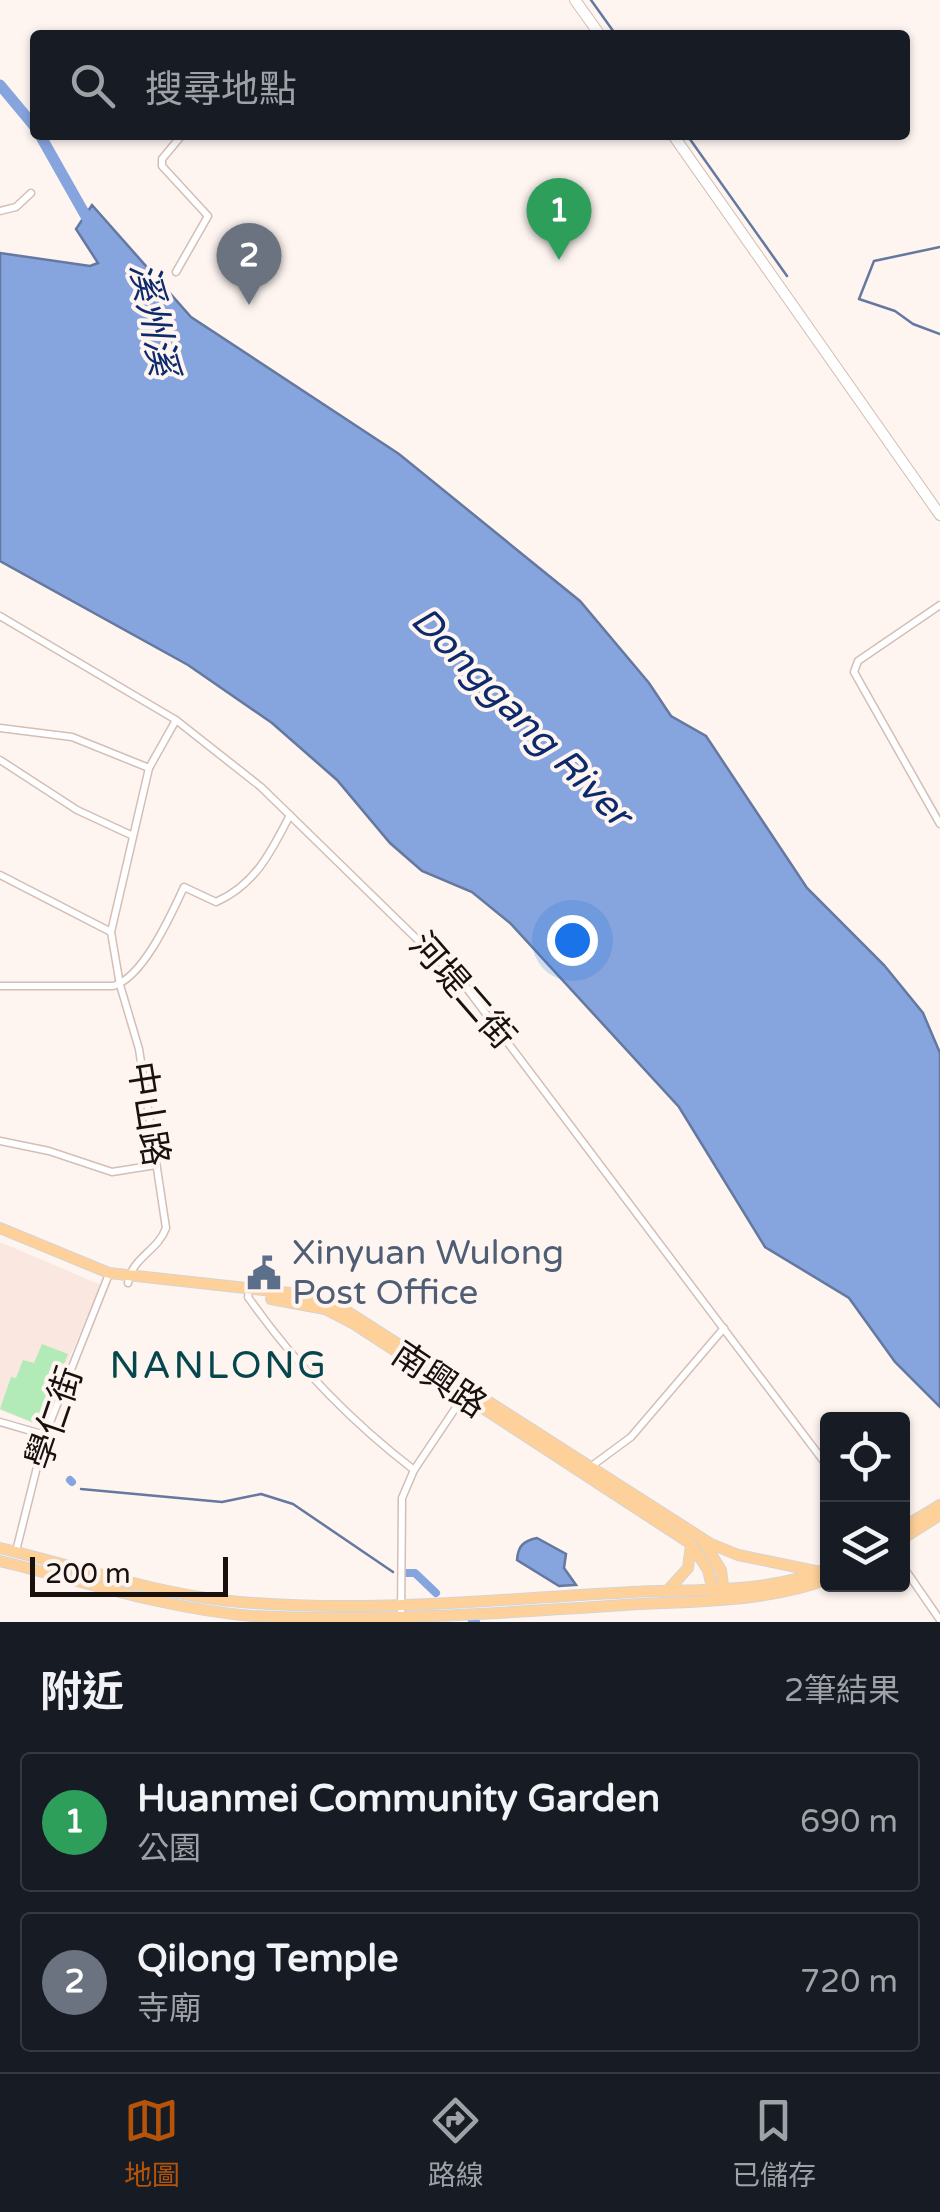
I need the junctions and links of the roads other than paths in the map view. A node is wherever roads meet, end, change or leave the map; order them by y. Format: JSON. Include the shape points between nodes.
{"nodes":[{"id":1,"x":575,"y":0,"type":"edge"},
{"id":2,"x":596,"y":30,"type":"edge"},
{"id":3,"x":178,"y":140,"type":"edge"},
{"id":4,"x":676,"y":140,"type":"edge"},
{"id":5,"x":31,"y":192,"type":"dead end"},
{"id":6,"x":0,"y":211,"type":"edge"},
{"id":7,"x":176,"y":272,"type":"dead end"},
{"id":8,"x":940,"y":514,"type":"edge"},
{"id":9,"x":940,"y":605,"type":"edge"},
{"id":10,"x":0,"y":616,"type":"edge"},
{"id":11,"x":176,"y":720,"type":"junction"},
{"id":12,"x":0,"y":728,"type":"edge"},
{"id":13,"x":0,"y":760,"type":"edge"},
{"id":14,"x":149,"y":768,"type":"junction"},
{"id":15,"x":290,"y":815,"type":"junction"},
{"id":16,"x":940,"y":824,"type":"edge"},
{"id":17,"x":130,"y":834,"type":"junction"},
{"id":18,"x":0,"y":875,"type":"edge"},
{"id":19,"x":111,"y":932,"type":"junction"},
{"id":20,"x":120,"y":985,"type":"junction"},
{"id":21,"x":0,"y":986,"type":"edge"},
{"id":22,"x":0,"y":1141,"type":"edge"},
{"id":23,"x":156,"y":1165,"type":"junction"},
{"id":24,"x":0,"y":1232,"type":"edge"},
{"id":25,"x":108,"y":1276,"type":"junction"},
{"id":26,"x":129,"y":1280,"type":"junction"},
{"id":27,"x":248,"y":1294,"type":"junction"},
{"id":28,"x":724,"y":1328,"type":"junction"},
{"id":29,"x":466,"y":1393,"type":"junction"},
{"id":30,"x":0,"y":1422,"type":"edge"},
{"id":31,"x":44,"y":1435,"type":"junction"},
{"id":32,"x":820,"y":1456,"type":"edge"},
{"id":33,"x":414,"y":1470,"type":"junction"},
{"id":34,"x":584,"y":1471,"type":"junction"},
{"id":35,"x":940,"y":1505,"type":"edge"},
{"id":36,"x":940,"y":1516,"type":"edge"},
{"id":37,"x":910,"y":1523,"type":"edge"},
{"id":38,"x":910,"y":1533,"type":"edge"},
{"id":39,"x":695,"y":1540,"type":"junction"},
{"id":40,"x":0,"y":1548,"type":"edge"},
{"id":41,"x":15,"y":1552,"type":"junction"},
{"id":42,"x":2,"y":1562,"type":"edge"},
{"id":43,"x":820,"y":1572,"type":"edge"},
{"id":44,"x":820,"y":1574,"type":"edge"},
{"id":45,"x":910,"y":1577,"type":"edge"},
{"id":46,"x":668,"y":1590,"type":"junction"},
{"id":47,"x":718,"y":1593,"type":"junction"},
{"id":48,"x":401,"y":1614,"type":"edge"},
{"id":49,"x":940,"y":1620,"type":"edge"}],
"edges":[{"from":1,"to":2,"type":"main road"},
{"from":3,"to":7,"type":"street","via":[[162,166],[208,216]]},
{"from":4,"to":8,"type":"main road"},
{"from":5,"to":6,"type":"street","via":[[16,208]]},
{"from":9,"to":16,"type":"street","via":[[858,661],[854,672]]},
{"from":10,"to":11,"type":"street","name":"河堤二街"},
{"from":11,"to":14,"type":"street","name":"中山路"},
{"from":11,"to":15,"type":"street","name":"河堤二街"},
{"from":12,"to":14,"type":"street","via":[[72,737]]},
{"from":13,"to":17,"type":"street","via":[[77,810]]},
{"from":14,"to":17,"type":"street","name":"中山路"},
{"from":15,"to":20,"type":"street","via":[[254,880],[241,889],[216,902],[184,887],[164,928]]},
{"from":15,"to":28,"type":"street","name":"河堤二街","via":[[465,986]]},
{"from":17,"to":19,"type":"street","name":"中山路"},
{"from":18,"to":19,"type":"street"},
{"from":19,"to":20,"type":"street","name":"中山路"},
{"from":20,"to":21,"type":"street"},
{"from":20,"to":23,"type":"street","name":"中山路","via":[[139,1049]]},
{"from":22,"to":23,"type":"street","via":[[112,1172]]},
{"from":23,"to":26,"type":"street","name":"中山路","via":[[166,1228]]},
{"from":24,"to":25,"type":"main road","name":"南興路"},
{"from":25,"to":26,"type":"main road","name":"南興路"},
{"from":25,"to":31,"type":"street","name":"學仁街"},
{"from":26,"to":27,"type":"main road","name":"南興路"},
{"from":27,"to":29,"type":"main road","name":"南興路","via":[[290,1293],[345,1310]]},
{"from":27,"to":33,"type":"street","via":[[330,1399]]},
{"from":28,"to":32,"type":"street","name":"河堤二街"},
{"from":28,"to":34,"type":"street","via":[[631,1436]]},
{"from":29,"to":33,"type":"street"},
{"from":29,"to":34,"type":"main road","name":"南興路"},
{"from":30,"to":31,"type":"street"},
{"from":31,"to":41,"type":"street","name":"學仁街"},
{"from":33,"to":48,"type":"street","via":[[399,1523]]},
{"from":34,"to":39,"type":"main road","name":"南興路"},
{"from":35,"to":37,"type":"main road"},
{"from":36,"to":38,"type":"main road"},
{"from":39,"to":43,"type":"main road","name":"南興路"},
{"from":39,"to":46,"type":"main road","via":[[688,1568]]},
{"from":39,"to":47,"type":"main road","name":"南興路","via":[[721,1570]]},
{"from":40,"to":41,"type":"main road"},
{"from":41,"to":42,"type":"street"},
{"from":41,"to":48,"type":"main road","via":[[164,1590]]},
{"from":42,"to":48,"type":"main road","via":[[171,1604],[253,1616]]},
{"from":44,"to":47,"type":"main road","name":"南興路"},
{"from":45,"to":49,"type":"street"},
{"from":46,"to":47,"type":"main road"},
{"from":46,"to":48,"type":"main road"},
{"from":47,"to":48,"type":"main road"}]}
